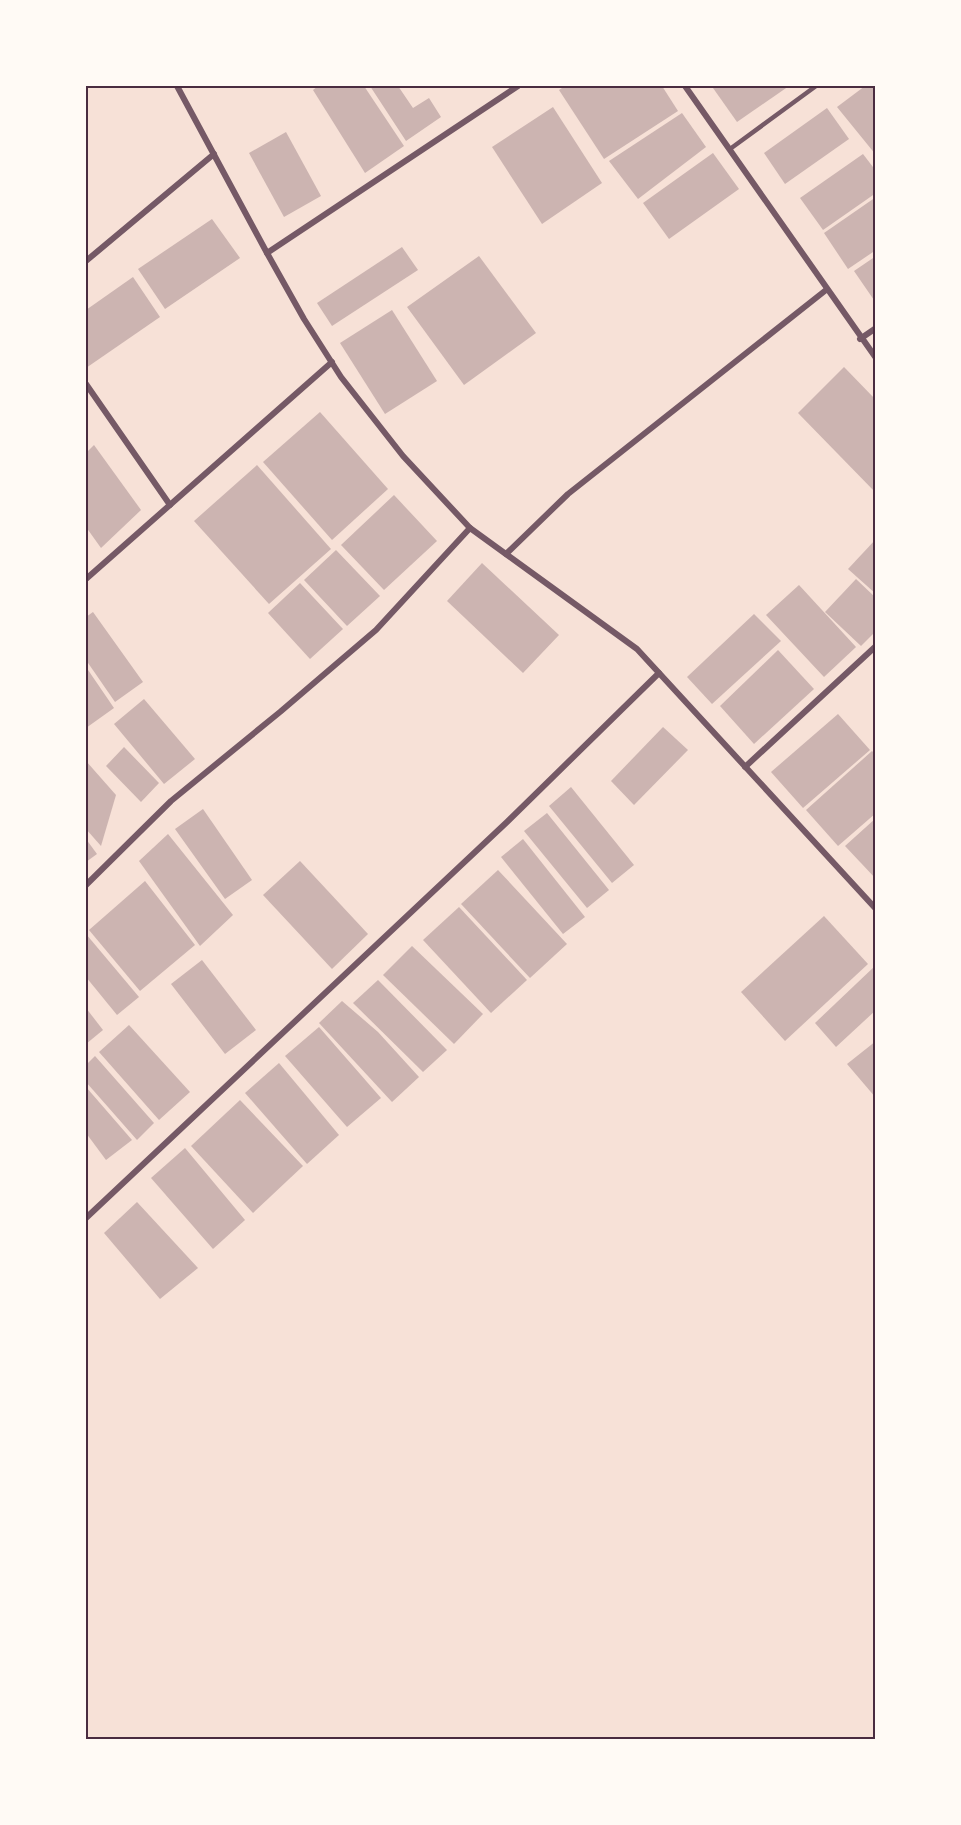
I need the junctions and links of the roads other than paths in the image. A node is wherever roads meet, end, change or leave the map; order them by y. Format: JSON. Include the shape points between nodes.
{"nodes":[{"id":1,"x":177,"y":86,"type":"edge"},
{"id":2,"x":518,"y":86,"type":"edge"},
{"id":3,"x":685,"y":86,"type":"edge"},
{"id":4,"x":816,"y":86,"type":"edge"},
{"id":5,"x":730,"y":148,"type":"junction"},
{"id":6,"x":214,"y":154,"type":"junction"},
{"id":7,"x":267,"y":253,"type":"junction"},
{"id":8,"x":86,"y":261,"type":"edge"},
{"id":9,"x":826,"y":290,"type":"junction"},
{"id":10,"x":876,"y":328,"type":"edge"},
{"id":11,"x":861,"y":339,"type":"junction"},
{"id":12,"x":876,"y":358,"type":"edge"},
{"id":13,"x":332,"y":362,"type":"junction"},
{"id":14,"x":86,"y":384,"type":"edge"},
{"id":15,"x":170,"y":505,"type":"junction"},
{"id":16,"x":470,"y":528,"type":"junction"},
{"id":17,"x":506,"y":554,"type":"junction"},
{"id":18,"x":86,"y":579,"type":"edge"},
{"id":19,"x":876,"y":646,"type":"edge"},
{"id":20,"x":659,"y":673,"type":"junction"},
{"id":21,"x":745,"y":767,"type":"junction"},
{"id":22,"x":86,"y":885,"type":"edge"},
{"id":23,"x":876,"y":909,"type":"edge"},
{"id":24,"x":86,"y":1218,"type":"edge"}],
"edges":[{"from":1,"to":6,"type":"street"},
{"from":2,"to":7,"type":"street"},
{"from":3,"to":5,"type":"street"},
{"from":4,"to":5,"type":"lane"},
{"from":5,"to":9,"type":"street"},
{"from":6,"to":7,"type":"street"},
{"from":6,"to":8,"type":"street"},
{"from":7,"to":13,"type":"street"},
{"from":9,"to":11,"type":"street"},
{"from":9,"to":17,"type":"street","via":[[568,494]]},
{"from":10,"to":11,"type":"street"},
{"from":11,"to":12,"type":"street"},
{"from":13,"to":15,"type":"street"},
{"from":13,"to":16,"type":"street","via":[[403,456]]},
{"from":14,"to":15,"type":"street"},
{"from":15,"to":18,"type":"street"},
{"from":16,"to":17,"type":"street"},
{"from":16,"to":22,"type":"street","via":[[376,630],[171,801]]},
{"from":17,"to":20,"type":"street","via":[[637,649]]},
{"from":19,"to":21,"type":"street"},
{"from":20,"to":21,"type":"street"},
{"from":20,"to":24,"type":"street","via":[[507,822]]},
{"from":21,"to":23,"type":"street"}]}
